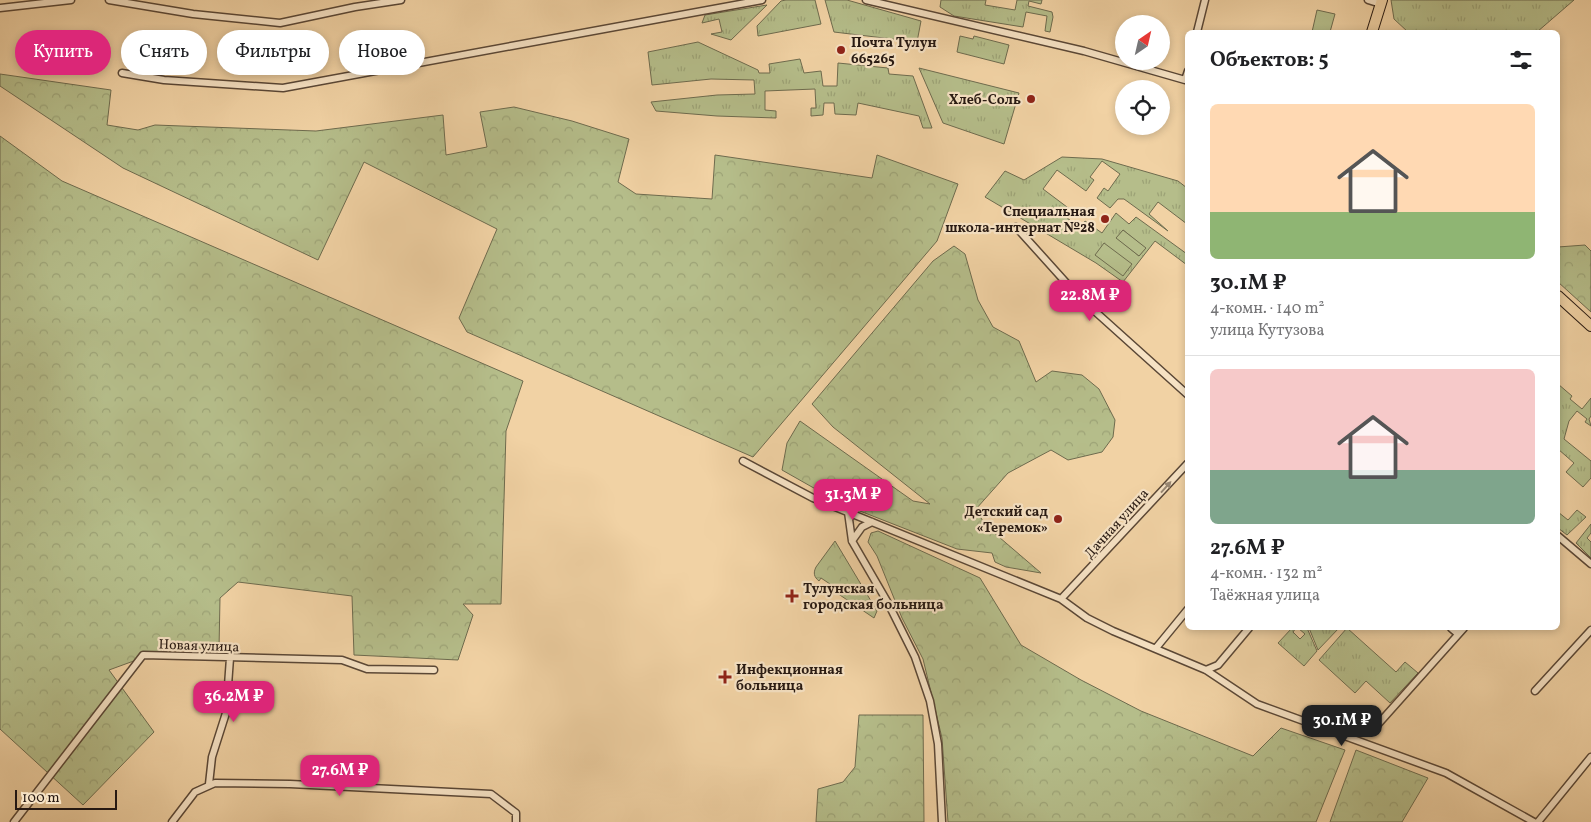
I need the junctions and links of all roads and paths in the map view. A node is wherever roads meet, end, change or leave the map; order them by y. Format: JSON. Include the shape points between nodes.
{"nodes":[{"id":1,"x":71,"y":0,"type":"edge"},
{"id":2,"x":109,"y":0,"type":"edge"},
{"id":3,"x":401,"y":0,"type":"edge"},
{"id":4,"x":762,"y":0,"type":"edge"},
{"id":5,"x":866,"y":0,"type":"edge"},
{"id":6,"x":1205,"y":0,"type":"edge"},
{"id":7,"x":1368,"y":0,"type":"edge"},
{"id":8,"x":1381,"y":2,"type":"edge"},
{"id":9,"x":0,"y":8,"type":"edge"},
{"id":10,"x":1198,"y":30,"type":"edge"},
{"id":11,"x":1373,"y":30,"type":"edge"},
{"id":12,"x":134,"y":75,"type":"edge"},
{"id":13,"x":1185,"y":80,"type":"edge"},
{"id":14,"x":1016,"y":227,"type":"dead end"},
{"id":15,"x":1560,"y":298,"type":"edge"},
{"id":16,"x":1589,"y":324,"type":"edge"},
{"id":17,"x":1185,"y":392,"type":"edge"},
{"id":18,"x":743,"y":461,"type":"dead end"},
{"id":19,"x":1185,"y":466,"type":"edge"},
{"id":20,"x":848,"y":512,"type":"junction"},
{"id":21,"x":872,"y":522,"type":"junction"},
{"id":22,"x":1560,"y":538,"type":"edge"},
{"id":23,"x":852,"y":541,"type":"junction"},
{"id":24,"x":1591,"y":564,"type":"edge"},
{"id":25,"x":1061,"y":599,"type":"junction"},
{"id":26,"x":1185,"y":613,"type":"edge"},
{"id":27,"x":1247,"y":630,"type":"edge"},
{"id":28,"x":1453,"y":630,"type":"edge"},
{"id":29,"x":1462,"y":630,"type":"edge"},
{"id":30,"x":1591,"y":630,"type":"edge"},
{"id":31,"x":1458,"y":634,"type":"junction"},
{"id":32,"x":1156,"y":648,"type":"junction"},
{"id":33,"x":230,"y":658,"type":"junction"},
{"id":34,"x":434,"y":670,"type":"dead end"},
{"id":35,"x":1206,"y":670,"type":"junction"},
{"id":36,"x":1534,"y":692,"type":"dead end"},
{"id":37,"x":1372,"y":730,"type":"dead end"},
{"id":38,"x":1591,"y":757,"type":"edge"},
{"id":39,"x":209,"y":784,"type":"junction"},
{"id":40,"x":14,"y":822,"type":"edge"},
{"id":41,"x":172,"y":822,"type":"edge"},
{"id":42,"x":516,"y":822,"type":"edge"},
{"id":43,"x":942,"y":822,"type":"edge"},
{"id":44,"x":1534,"y":822,"type":"edge"},
{"id":45,"x":1538,"y":822,"type":"edge"}],
"edges":[{"from":1,"to":9,"type":"street"},
{"from":2,"to":3,"type":"street","via":[[193,14],[280,23]]},
{"from":4,"to":12,"type":"street","via":[[283,88]]},
{"from":5,"to":13,"type":"street","via":[[1084,51]]},
{"from":6,"to":10,"type":"street"},
{"from":7,"to":8,"type":"street"},
{"from":8,"to":11,"type":"highway"},
{"from":14,"to":17,"type":"street","via":[[1079,298]]},
{"from":15,"to":16,"type":"highway"},
{"from":18,"to":20,"type":"street","via":[[813,498]]},
{"from":25,"to":19,"type":"street","name":"Дачная улица","one_way":true},
{"from":20,"to":21,"type":"street"},
{"from":20,"to":23,"type":"street"},
{"from":21,"to":23,"type":"street","via":[[862,527]]},
{"from":21,"to":25,"type":"street"},
{"from":22,"to":24,"type":"street"},
{"from":23,"to":43,"type":"street","via":[[915,657],[930,701],[936,721]]},
{"from":25,"to":32,"type":"street","via":[[1096,622]]},
{"from":26,"to":32,"type":"street"},
{"from":27,"to":35,"type":"street","via":[[1218,665]]},
{"from":28,"to":31,"type":"street"},
{"from":29,"to":31,"type":"street"},
{"from":30,"to":36,"type":"street"},
{"from":31,"to":37,"type":"street"},
{"from":32,"to":35,"type":"street"},
{"from":33,"to":34,"type":"street","name":"Новая улица","via":[[342,660],[367,669]]},
{"from":33,"to":39,"type":"street","via":[[226,713],[212,757]]},
{"from":33,"to":40,"type":"street","name":"Новая улица","via":[[143,655]]},
{"from":35,"to":44,"type":"street","via":[[1257,704],[1446,773]]},
{"from":38,"to":45,"type":"street"},
{"from":39,"to":41,"type":"street","via":[[195,792]]},
{"from":39,"to":42,"type":"street","via":[[290,784],[491,794],[516,813]]}]}
